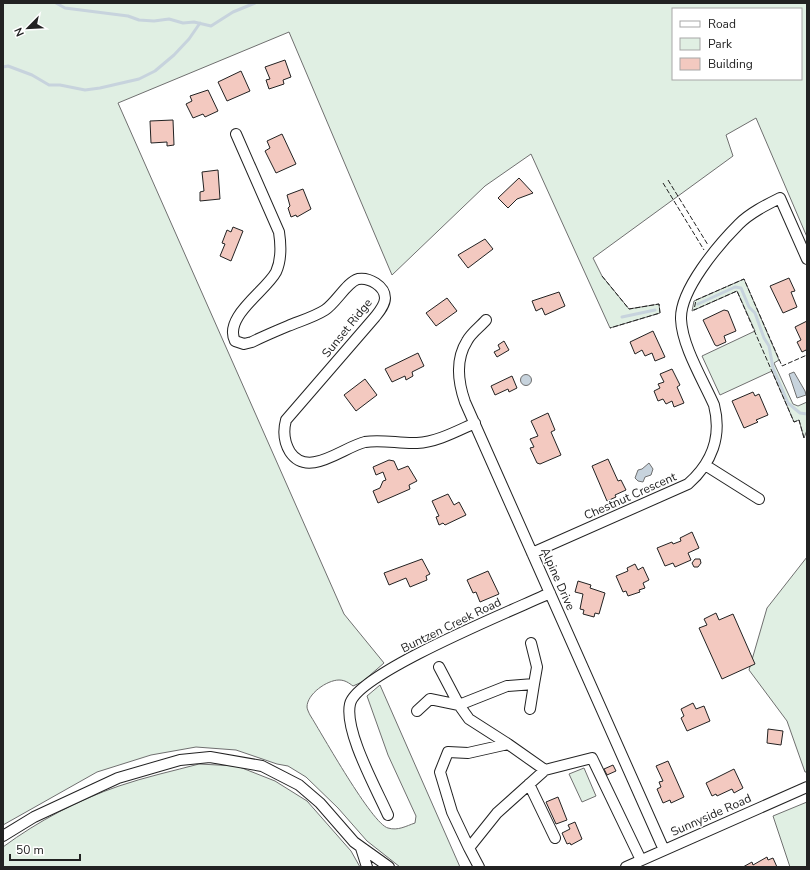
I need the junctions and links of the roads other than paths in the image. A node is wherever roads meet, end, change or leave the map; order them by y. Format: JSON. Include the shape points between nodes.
{"nodes":[{"id":1,"x":236,"y":134,"type":"dead end"},
{"id":2,"x":807,"y":259,"type":"edge"},
{"id":3,"x":486,"y":320,"type":"dead end"},
{"id":4,"x":475,"y":423,"type":"junction"},
{"id":5,"x":706,"y":465,"type":"junction"},
{"id":6,"x":759,"y":499,"type":"dead end"},
{"id":7,"x":532,"y":553,"type":"junction"},
{"id":8,"x":550,"y":593,"type":"junction"},
{"id":9,"x":531,"y":643,"type":"dead end"},
{"id":10,"x":439,"y":667,"type":"dead end"},
{"id":11,"x":534,"y":684,"type":"junction"},
{"id":12,"x":459,"y":705,"type":"junction"},
{"id":13,"x":530,"y":709,"type":"dead end"},
{"id":14,"x":417,"y":711,"type":"dead end"},
{"id":15,"x":508,"y":744,"type":"junction"},
{"id":16,"x":545,"y":770,"type":"junction"},
{"id":17,"x":529,"y":784,"type":"junction"},
{"id":18,"x":807,"y":787,"type":"edge"},
{"id":19,"x":388,"y":815,"type":"dead end"},
{"id":20,"x":3,"y":836,"type":"edge"},
{"id":21,"x":555,"y":838,"type":"dead end"},
{"id":22,"x":361,"y":848,"type":"junction"},
{"id":23,"x":469,"y":848,"type":"junction"},
{"id":24,"x":664,"y":850,"type":"junction"},
{"id":25,"x":641,"y":860,"type":"junction"},
{"id":26,"x":367,"y":867,"type":"edge"},
{"id":27,"x":389,"y":867,"type":"edge"},
{"id":28,"x":479,"y":867,"type":"edge"},
{"id":29,"x":626,"y":867,"type":"edge"}],
"edges":[{"from":1,"to":4,"type":"street","name":"Sunset Ridge","via":[[279,232],[281,244],[275,273],[240,314],[233,328],[235,341],[244,344],[252,342],[316,314],[333,304],[359,279],[377,284],[382,289],[385,299],[375,317],[286,420],[285,438],[292,455],[303,462],[316,462],[358,444],[379,441],[426,442]]},
{"from":2,"to":5,"type":"street","name":"Chestnut Crescent","via":[[780,198],[739,224],[695,278],[682,307],[681,320],[686,342],[714,405],[718,426],[715,444]]},
{"from":3,"to":4,"type":"street","name":"Alpine Drive","via":[[467,341],[458,369],[461,390]]},
{"from":4,"to":7,"type":"street","name":"Alpine Drive"},
{"from":5,"to":6,"type":"street"},
{"from":5,"to":7,"type":"street","name":"Chestnut Crescent","via":[[696,477],[683,486]]},
{"from":7,"to":8,"type":"street","name":"Alpine Drive"},
{"from":8,"to":19,"type":"street","name":"Buntzen Creek Road","via":[[435,645],[356,692],[350,703],[350,724]]},
{"from":8,"to":24,"type":"street","name":"Alpine Drive"},
{"from":9,"to":11,"type":"street","via":[[537,667]]},
{"from":10,"to":12,"type":"street"},
{"from":11,"to":12,"type":"street","via":[[507,686]]},
{"from":11,"to":13,"type":"street"},
{"from":12,"to":14,"type":"street","via":[[430,699]]},
{"from":12,"to":15,"type":"street","via":[[469,720]]},
{"from":15,"to":16,"type":"street"},
{"from":15,"to":23,"type":"street","via":[[468,753],[448,752],[440,772],[452,812]]},
{"from":16,"to":17,"type":"street"},
{"from":16,"to":25,"type":"street","via":[[592,758]]},
{"from":17,"to":21,"type":"street"},
{"from":17,"to":23,"type":"street","via":[[497,813]]},
{"from":18,"to":24,"type":"street","name":"Sunnyside Road"},
{"from":20,"to":22,"type":"street","via":[[34,817],[118,778],[180,760],[210,757],[262,766],[294,782],[320,803]]},
{"from":22,"to":26,"type":"street"},
{"from":22,"to":27,"type":"street"},
{"from":23,"to":28,"type":"street"},
{"from":24,"to":25,"type":"street","name":"Sunnyside Road"},
{"from":25,"to":29,"type":"street","name":"Sunnyside Road"}]}
